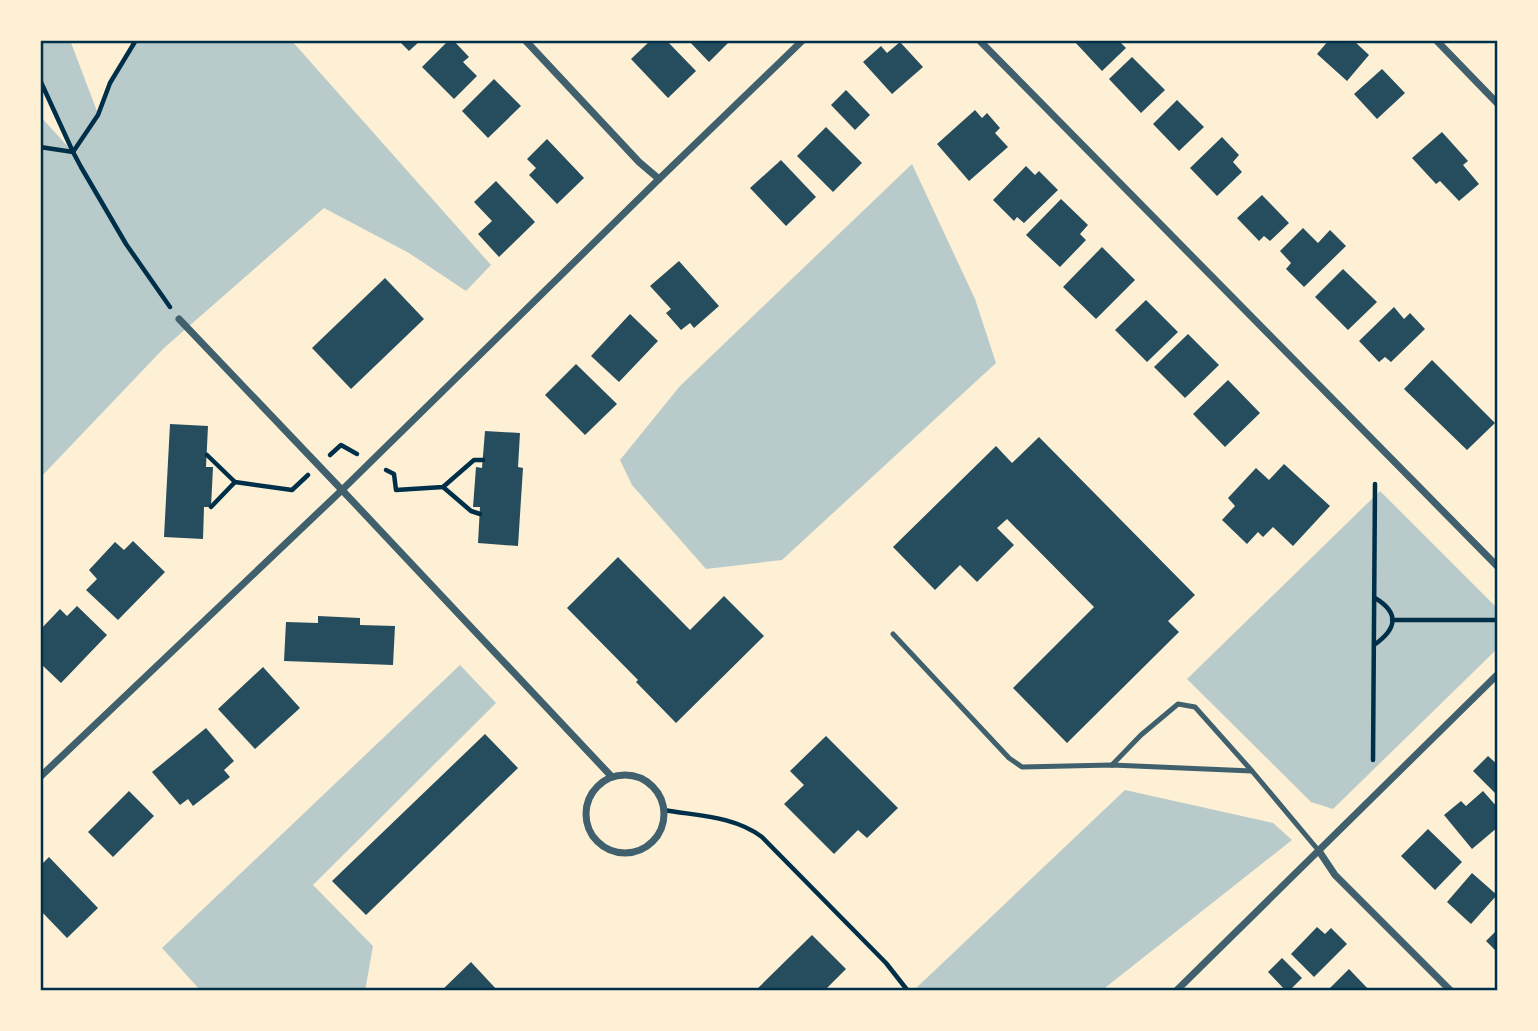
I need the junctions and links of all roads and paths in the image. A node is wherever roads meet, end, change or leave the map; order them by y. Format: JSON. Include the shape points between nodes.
{"nodes":[{"id":1,"x":136,"y":40,"type":"edge"},
{"id":2,"x":525,"y":40,"type":"edge"},
{"id":3,"x":803,"y":40,"type":"edge"},
{"id":4,"x":979,"y":40,"type":"edge"},
{"id":5,"x":1436,"y":40,"type":"edge"},
{"id":6,"x":40,"y":80,"type":"edge"},
{"id":7,"x":1498,"y":104,"type":"edge"},
{"id":8,"x":40,"y":147,"type":"edge"},
{"id":9,"x":73,"y":152,"type":"junction"},
{"id":10,"x":659,"y":179,"type":"junction"},
{"id":11,"x":179,"y":319,"type":"joint"},
{"id":12,"x":235,"y":482,"type":"dead end"},
{"id":13,"x":1375,"y":484,"type":"dead end"},
{"id":14,"x":443,"y":487,"type":"dead end"},
{"id":15,"x":342,"y":490,"type":"junction"},
{"id":16,"x":211,"y":507,"type":"dead end"},
{"id":17,"x":480,"y":514,"type":"dead end"},
{"id":18,"x":1498,"y":567,"type":"edge"},
{"id":19,"x":1374,"y":597,"type":"junction"},
{"id":20,"x":1392,"y":620,"type":"junction"},
{"id":21,"x":1498,"y":620,"type":"edge"},
{"id":22,"x":893,"y":634,"type":"dead end"},
{"id":23,"x":1374,"y":645,"type":"junction"},
{"id":24,"x":1498,"y":674,"type":"edge"},
{"id":25,"x":1373,"y":760,"type":"dead end"},
{"id":26,"x":1112,"y":765,"type":"junction"},
{"id":27,"x":1252,"y":771,"type":"junction"},
{"id":28,"x":40,"y":777,"type":"edge"},
{"id":29,"x":612,"y":777,"type":"junction"},
{"id":30,"x":664,"y":810,"type":"junction"},
{"id":31,"x":1319,"y":851,"type":"junction"},
{"id":32,"x":908,"y":991,"type":"edge"},
{"id":33,"x":1176,"y":991,"type":"edge"},
{"id":34,"x":1451,"y":991,"type":"edge"}],
"edges":[{"from":1,"to":9,"type":"path","via":[[110,83],[98,116]]},
{"from":2,"to":10,"type":"street"},
{"from":3,"to":10,"type":"street"},
{"from":4,"to":18,"type":"street"},
{"from":5,"to":7,"type":"street"},
{"from":6,"to":9,"type":"path"},
{"from":8,"to":9,"type":"path"},
{"from":9,"to":11,"type":"path","via":[[125,244]]},
{"from":10,"to":15,"type":"street"},
{"from":11,"to":15,"type":"street"},
{"from":12,"to":16,"type":"path"},
{"from":13,"to":19,"type":"path"},
{"from":14,"to":17,"type":"path"},
{"from":15,"to":28,"type":"street"},
{"from":15,"to":29,"type":"street"},
{"from":19,"to":20,"type":"path","via":[[1387,606]]},
{"from":19,"to":23,"type":"path"},
{"from":20,"to":21,"type":"path"},
{"from":20,"to":23,"type":"path","via":[[1392,627]]},
{"from":22,"to":26,"type":"lane","via":[[1022,767]]},
{"from":23,"to":25,"type":"path"},
{"from":24,"to":31,"type":"street"},
{"from":26,"to":27,"type":"lane"},
{"from":26,"to":27,"type":"lane","via":[[1178,704],[1195,707]]},
{"from":27,"to":31,"type":"lane"},
{"from":29,"to":30,"type":"street","via":[[624,774],[646,781]]},
{"from":29,"to":30,"type":"street","via":[[600,783],[586,805],[585,819],[597,843],[609,850],[636,852],[657,836]]},
{"from":30,"to":32,"type":"path","via":[[751,828],[886,963]]},
{"from":31,"to":33,"type":"street"},
{"from":31,"to":34,"type":"street","via":[[1335,875]]}]}
